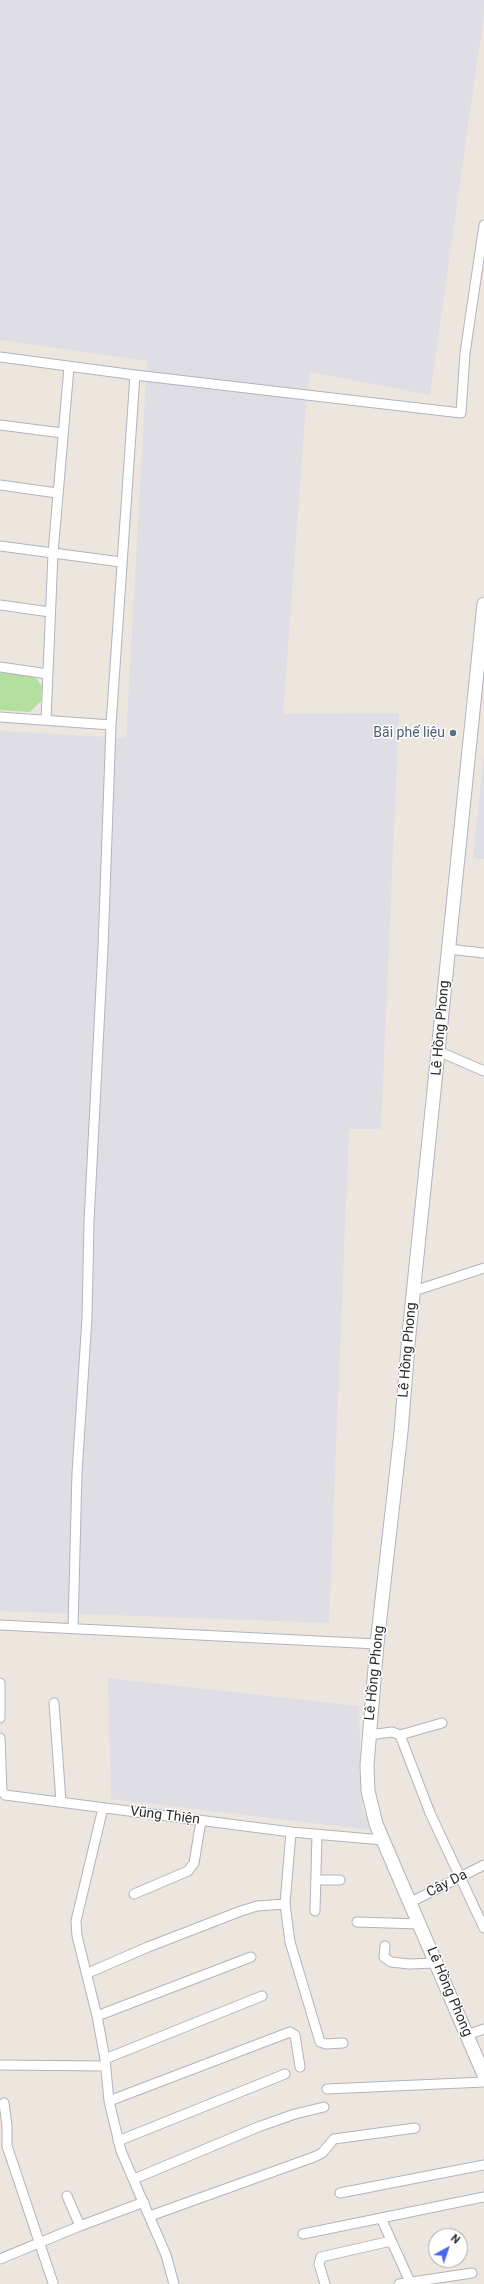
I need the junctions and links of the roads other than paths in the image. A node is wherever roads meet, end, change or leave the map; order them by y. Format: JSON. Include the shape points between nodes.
{"nodes":[{"id":1,"x":484,"y":225,"type":"edge"},
{"id":2,"x":0,"y":357,"type":"edge"},
{"id":3,"x":69,"y":367,"type":"junction"},
{"id":4,"x":135,"y":375,"type":"junction"},
{"id":5,"x":0,"y":425,"type":"edge"},
{"id":6,"x":62,"y":433,"type":"junction"},
{"id":7,"x":0,"y":485,"type":"edge"},
{"id":8,"x":57,"y":493,"type":"junction"},
{"id":9,"x":0,"y":546,"type":"edge"},
{"id":10,"x":53,"y":552,"type":"junction"},
{"id":11,"x":121,"y":562,"type":"junction"},
{"id":12,"x":484,"y":604,"type":"edge"},
{"id":13,"x":0,"y":605,"type":"edge"},
{"id":14,"x":50,"y":612,"type":"junction"},
{"id":15,"x":0,"y":667,"type":"edge"},
{"id":16,"x":48,"y":674,"type":"junction"},
{"id":17,"x":0,"y":717,"type":"edge"},
{"id":18,"x":46,"y":720,"type":"junction"},
{"id":19,"x":111,"y":725,"type":"junction"},
{"id":20,"x":448,"y":950,"type":"junction"},
{"id":21,"x":484,"y":953,"type":"edge"},
{"id":22,"x":438,"y":1051,"type":"junction"},
{"id":23,"x":484,"y":1072,"type":"edge"},
{"id":24,"x":484,"y":1268,"type":"edge"},
{"id":25,"x":414,"y":1291,"type":"junction"},
{"id":26,"x":0,"y":1625,"type":"edge"},
{"id":27,"x":73,"y":1628,"type":"junction"},
{"id":28,"x":377,"y":1644,"type":"junction"},
{"id":29,"x":0,"y":1683,"type":"edge"},
{"id":30,"x":54,"y":1703,"type":"dead end"},
{"id":31,"x":0,"y":1718,"type":"edge"},
{"id":32,"x":442,"y":1723,"type":"dead end"},
{"id":33,"x":368,"y":1735,"type":"junction"},
{"id":34,"x":400,"y":1735,"type":"junction"},
{"id":35,"x":0,"y":1738,"type":"edge"},
{"id":36,"x":61,"y":1802,"type":"junction"},
{"id":37,"x":103,"y":1808,"type":"junction"},
{"id":38,"x":201,"y":1820,"type":"junction"},
{"id":39,"x":291,"y":1832,"type":"junction"},
{"id":40,"x":317,"y":1834,"type":"junction"},
{"id":41,"x":383,"y":1840,"type":"junction"},
{"id":42,"x":484,"y":1865,"type":"edge"},
{"id":43,"x":459,"y":1878,"type":"junction"},
{"id":44,"x":317,"y":1880,"type":"junction"},
{"id":45,"x":340,"y":1880,"type":"dead end"},
{"id":46,"x":134,"y":1894,"type":"dead end"},
{"id":47,"x":411,"y":1902,"type":"junction"},
{"id":48,"x":285,"y":1904,"type":"junction"},
{"id":49,"x":315,"y":1911,"type":"dead end"},
{"id":50,"x":357,"y":1922,"type":"dead end"},
{"id":51,"x":419,"y":1924,"type":"junction"},
{"id":52,"x":484,"y":1928,"type":"edge"},
{"id":53,"x":384,"y":1946,"type":"dead end"},
{"id":54,"x":251,"y":1957,"type":"dead end"},
{"id":55,"x":436,"y":1963,"type":"junction"},
{"id":56,"x":88,"y":1973,"type":"junction"},
{"id":57,"x":262,"y":1996,"type":"dead end"},
{"id":58,"x":97,"y":2016,"type":"junction"},
{"id":59,"x":484,"y":2029,"type":"edge"},
{"id":60,"x":467,"y":2035,"type":"junction"},
{"id":61,"x":343,"y":2043,"type":"dead end"},
{"id":62,"x":105,"y":2063,"type":"junction"},
{"id":63,"x":0,"y":2065,"type":"edge"},
{"id":64,"x":300,"y":2067,"type":"dead end"},
{"id":65,"x":285,"y":2074,"type":"dead end"},
{"id":66,"x":484,"y":2075,"type":"edge"},
{"id":67,"x":484,"y":2082,"type":"edge"},
{"id":68,"x":327,"y":2089,"type":"dead end"},
{"id":69,"x":109,"y":2101,"type":"junction"},
{"id":70,"x":4,"y":2103,"type":"dead end"},
{"id":71,"x":324,"y":2107,"type":"dead end"},
{"id":72,"x":415,"y":2128,"type":"dead end"},
{"id":73,"x":118,"y":2141,"type":"junction"},
{"id":74,"x":484,"y":2165,"type":"edge"},
{"id":75,"x":134,"y":2179,"type":"junction"},
{"id":76,"x":340,"y":2193,"type":"dead end"},
{"id":77,"x":67,"y":2196,"type":"dead end"},
{"id":78,"x":484,"y":2197,"type":"edge"},
{"id":79,"x":144,"y":2202,"type":"junction"},
{"id":80,"x":150,"y":2216,"type":"junction"},
{"id":81,"x":381,"y":2218,"type":"junction"},
{"id":82,"x":80,"y":2226,"type":"junction"},
{"id":83,"x":303,"y":2234,"type":"dead end"},
{"id":84,"x":391,"y":2241,"type":"junction"},
{"id":85,"x":40,"y":2242,"type":"junction"},
{"id":86,"x":0,"y":2259,"type":"edge"},
{"id":87,"x":472,"y":2273,"type":"dead end"},
{"id":88,"x":410,"y":2282,"type":"edge"},
{"id":89,"x":53,"y":2283,"type":"dead end"},
{"id":90,"x":174,"y":2284,"type":"edge"},
{"id":91,"x":325,"y":2284,"type":"edge"},
{"id":92,"x":400,"y":2284,"type":"edge"}],
"edges":[{"from":1,"to":4,"type":"street","via":[[465,353],[461,413]]},
{"from":2,"to":3,"type":"street"},
{"from":3,"to":4,"type":"street"},
{"from":3,"to":6,"type":"street"},
{"from":4,"to":11,"type":"street"},
{"from":5,"to":6,"type":"street"},
{"from":6,"to":8,"type":"street"},
{"from":7,"to":8,"type":"street"},
{"from":8,"to":10,"type":"street"},
{"from":9,"to":10,"type":"street"},
{"from":10,"to":11,"type":"street"},
{"from":10,"to":14,"type":"street"},
{"from":11,"to":19,"type":"street"},
{"from":12,"to":20,"type":"main road","name":"Lê Hồng Phong"},
{"from":13,"to":14,"type":"street"},
{"from":14,"to":16,"type":"street"},
{"from":15,"to":16,"type":"street"},
{"from":16,"to":18,"type":"street"},
{"from":17,"to":18,"type":"street"},
{"from":18,"to":19,"type":"street"},
{"from":19,"to":27,"type":"street","via":[[87,1318],[77,1474]]},
{"from":20,"to":21,"type":"street"},
{"from":20,"to":22,"type":"main road","name":"Lê Hồng Phong"},
{"from":22,"to":23,"type":"street"},
{"from":22,"to":25,"type":"main road","name":"Lê Hồng Phong"},
{"from":24,"to":25,"type":"street"},
{"from":25,"to":28,"type":"main road","name":"Lê Hồng Phong"},
{"from":26,"to":27,"type":"street"},
{"from":27,"to":28,"type":"street"},
{"from":28,"to":33,"type":"main road","name":"Lê Hồng Phong"},
{"from":29,"to":31,"type":"street"},
{"from":30,"to":36,"type":"street"},
{"from":32,"to":34,"type":"street"},
{"from":33,"to":34,"type":"street","via":[[392,1732]]},
{"from":33,"to":41,"type":"main road","name":"Lê Hồng Phong","via":[[368,1791],[374,1818]]},
{"from":34,"to":43,"type":"street","via":[[430,1813]]},
{"from":35,"to":36,"type":"street","name":"Vũng Thiện","via":[[4,1794]]},
{"from":36,"to":37,"type":"street","name":"Vũng Thiện"},
{"from":37,"to":38,"type":"street","name":"Vũng Thiện"},
{"from":37,"to":56,"type":"street","via":[[76,1921],[80,1950]]},
{"from":38,"to":39,"type":"street","name":"Vũng Thiện"},
{"from":38,"to":46,"type":"street","via":[[194,1863],[188,1871]]},
{"from":39,"to":40,"type":"street","name":"Vũng Thiện"},
{"from":39,"to":48,"type":"street"},
{"from":40,"to":41,"type":"street","name":"Vũng Thiện"},
{"from":40,"to":44,"type":"street"},
{"from":41,"to":47,"type":"main road","name":"Lê Hồng Phong"},
{"from":42,"to":43,"type":"street","name":"Cây Da"},
{"from":43,"to":47,"type":"street","name":"Cây Da"},
{"from":43,"to":52,"type":"street"},
{"from":44,"to":45,"type":"street"},
{"from":44,"to":49,"type":"street"},
{"from":47,"to":51,"type":"main road","name":"Lê Hồng Phong"},
{"from":48,"to":56,"type":"street","via":[[257,1906],[241,1911]]},
{"from":48,"to":61,"type":"street","via":[[290,1942],[320,2042]]},
{"from":50,"to":51,"type":"street"},
{"from":51,"to":55,"type":"main road","name":"Lê Hồng Phong"},
{"from":53,"to":55,"type":"street","via":[[384,1957],[391,1962]]},
{"from":54,"to":58,"type":"street"},
{"from":55,"to":60,"type":"main road","name":"Lê Hồng Phong"},
{"from":56,"to":58,"type":"street"},
{"from":57,"to":62,"type":"street"},
{"from":58,"to":62,"type":"street"},
{"from":59,"to":60,"type":"street"},
{"from":60,"to":66,"type":"main road","name":"Lê Hồng Phong"},
{"from":62,"to":63,"type":"street"},
{"from":62,"to":69,"type":"street"},
{"from":64,"to":69,"type":"street","via":[[295,2035],[290,2032]]},
{"from":65,"to":73,"type":"street"},
{"from":67,"to":68,"type":"street"},
{"from":69,"to":73,"type":"street"},
{"from":70,"to":85,"type":"street","via":[[7,2146]]},
{"from":71,"to":75,"type":"street","via":[[258,2127]]},
{"from":72,"to":80,"type":"street","via":[[334,2139],[322,2153],[314,2157]]},
{"from":73,"to":75,"type":"street"},
{"from":74,"to":76,"type":"street"},
{"from":75,"to":79,"type":"street"},
{"from":77,"to":82,"type":"street"},
{"from":78,"to":81,"type":"street"},
{"from":79,"to":80,"type":"street"},
{"from":79,"to":82,"type":"street"},
{"from":80,"to":90,"type":"street","via":[[166,2255]]},
{"from":81,"to":83,"type":"street"},
{"from":81,"to":84,"type":"street"},
{"from":82,"to":85,"type":"street"},
{"from":84,"to":88,"type":"street"},
{"from":84,"to":91,"type":"street","via":[[321,2257],[320,2264]]},
{"from":85,"to":86,"type":"street"},
{"from":85,"to":89,"type":"street"},
{"from":87,"to":88,"type":"street"},
{"from":88,"to":92,"type":"street"}]}
